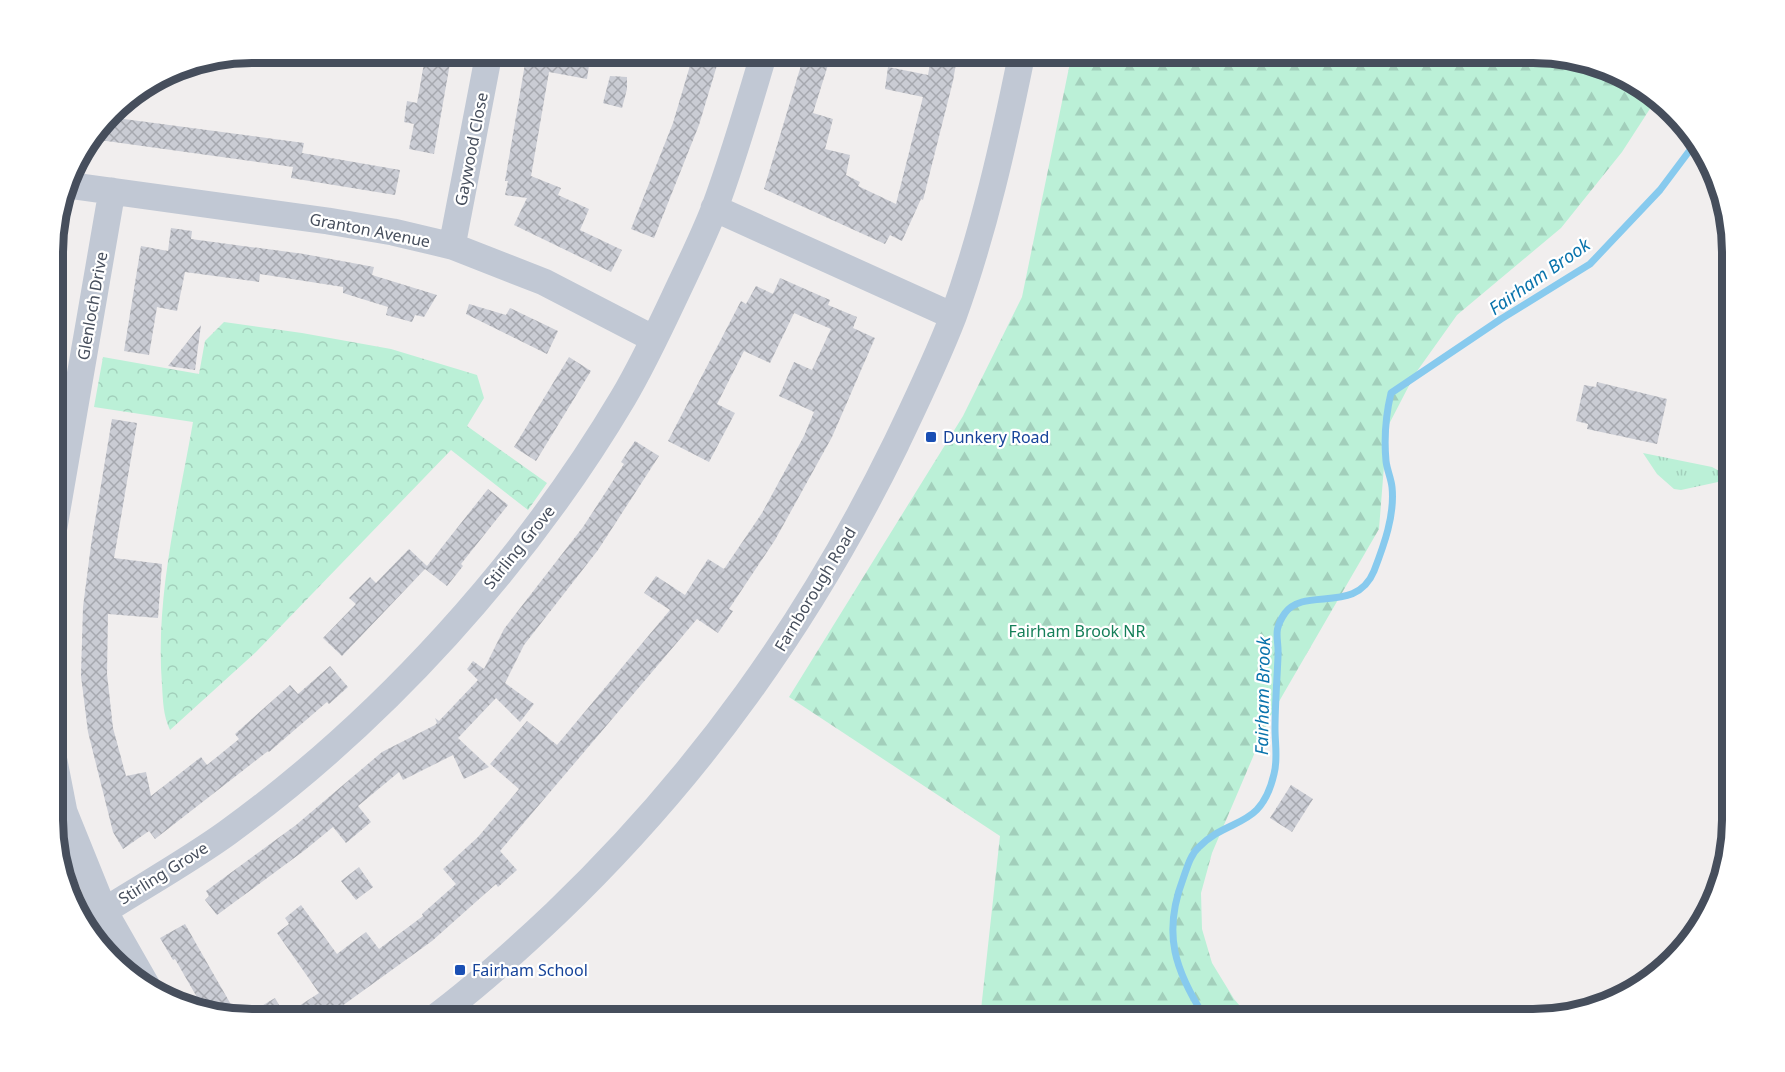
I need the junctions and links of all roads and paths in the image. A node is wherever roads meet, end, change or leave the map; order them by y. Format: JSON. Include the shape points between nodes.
{"nodes":[{"id":1,"x":487,"y":63,"type":"edge"},
{"id":2,"x":762,"y":63,"type":"edge"},
{"id":3,"x":1020,"y":63,"type":"edge"},
{"id":4,"x":75,"y":185,"type":"edge"},
{"id":5,"x":112,"y":191,"type":"junction"},
{"id":6,"x":714,"y":208,"type":"junction"},
{"id":7,"x":452,"y":246,"type":"junction"},
{"id":8,"x":953,"y":316,"type":"junction"},
{"id":9,"x":654,"y":339,"type":"junction"},
{"id":10,"x":63,"y":475,"type":"edge"},
{"id":11,"x":63,"y":807,"type":"edge"},
{"id":12,"x":104,"y":911,"type":"junction"},
{"id":13,"x":138,"y":970,"type":"edge"},
{"id":14,"x":445,"y":1009,"type":"edge"}],
"edges":[{"from":1,"to":7,"type":"street","name":"Gaywood Close"},
{"from":2,"to":6,"type":"street","name":"Stirling Grove"},
{"from":3,"to":8,"type":"street","name":"Farnborough Road","via":[[1004,142]]},
{"from":4,"to":5,"type":"street","name":"Granton Avenue"},
{"from":5,"to":7,"type":"street","name":"Granton Avenue","via":[[328,221]]},
{"from":5,"to":10,"type":"street","name":"Glenloch Drive"},
{"from":6,"to":8,"type":"street"},
{"from":6,"to":9,"type":"street","name":"Stirling Grove"},
{"from":7,"to":9,"type":"street","name":"Granton Avenue","via":[[544,282]]},
{"from":8,"to":14,"type":"street","name":"Farnborough Road","via":[[878,480],[820,584],[739,708],[601,870],[529,939]]},
{"from":9,"to":12,"type":"street","name":"Stirling Grove","via":[[623,398],[552,507],[497,577],[388,696],[226,834]]},
{"from":11,"to":12,"type":"street"},
{"from":12,"to":13,"type":"street"}]}
